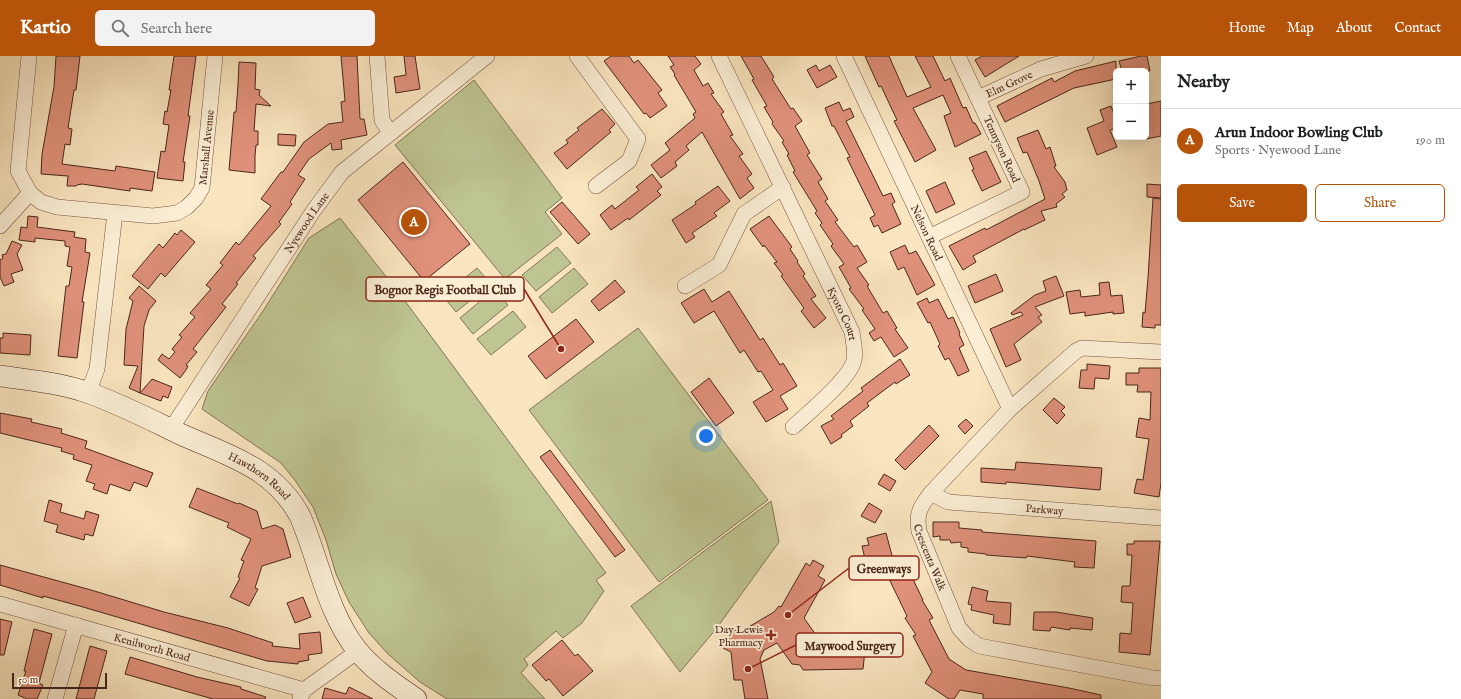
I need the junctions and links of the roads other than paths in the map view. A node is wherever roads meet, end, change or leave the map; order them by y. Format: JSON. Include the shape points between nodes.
{"nodes":[{"id":1,"x":29,"y":56,"type":"edge"},
{"id":2,"x":215,"y":56,"type":"edge"},
{"id":3,"x":377,"y":56,"type":"edge"},
{"id":4,"x":487,"y":56,"type":"edge"},
{"id":5,"x":577,"y":56,"type":"edge"},
{"id":6,"x":719,"y":56,"type":"edge"},
{"id":7,"x":844,"y":56,"type":"edge"},
{"id":8,"x":958,"y":56,"type":"edge"},
{"id":9,"x":1086,"y":56,"type":"edge"},
{"id":10,"x":978,"y":98,"type":"junction"},
{"id":11,"x":390,"y":133,"type":"junction"},
{"id":12,"x":596,"y":186,"type":"dead end"},
{"id":13,"x":783,"y":187,"type":"junction"},
{"id":14,"x":30,"y":193,"type":"junction"},
{"id":15,"x":115,"y":213,"type":"junction"},
{"id":16,"x":0,"y":226,"type":"edge"},
{"id":17,"x":929,"y":237,"type":"junction"},
{"id":18,"x":685,"y":286,"type":"dead end"},
{"id":19,"x":1161,"y":352,"type":"edge"},
{"id":20,"x":0,"y":376,"type":"edge"},
{"id":21,"x":88,"y":393,"type":"junction"},
{"id":22,"x":1010,"y":409,"type":"junction"},
{"id":23,"x":793,"y":427,"type":"dead end"},
{"id":24,"x":171,"y":429,"type":"junction"},
{"id":25,"x":931,"y":493,"type":"junction"},
{"id":26,"x":1161,"y":518,"type":"edge"},
{"id":27,"x":0,"y":604,"type":"edge"},
{"id":28,"x":76,"y":625,"type":"junction"},
{"id":29,"x":358,"y":651,"type":"junction"},
{"id":30,"x":1161,"y":678,"type":"edge"},
{"id":31,"x":302,"y":695,"type":"edge"},
{"id":32,"x":55,"y":699,"type":"edge"},
{"id":33,"x":416,"y":699,"type":"edge"}],
"edges":[{"from":1,"to":14,"type":"street","name":"Marshall Avenue","via":[[18,171]]},
{"from":2,"to":15,"type":"street","name":"Marshall Avenue","via":[[206,163],[202,188],[196,198],[188,207],[177,213],[153,216]]},
{"from":3,"to":11,"type":"street","via":[[382,120]]},
{"from":4,"to":11,"type":"street","name":"Nyewood Lane"},
{"from":5,"to":12,"type":"street","via":[[638,139],[629,161]]},
{"from":6,"to":13,"type":"street","name":"Kyoto Court"},
{"from":7,"to":17,"type":"street","name":"Nelson Road"},
{"from":8,"to":10,"type":"street","name":"Tennyson Road"},
{"from":9,"to":10,"type":"street","name":"Elm Grove","via":[[1041,69]]},
{"from":10,"to":17,"type":"street","name":"Tennyson Road","via":[[1022,192]]},
{"from":11,"to":24,"type":"street","name":"Nyewood Lane","via":[[342,172],[332,185]]},
{"from":13,"to":18,"type":"street","via":[[744,214],[719,265]]},
{"from":13,"to":23,"type":"street","name":"Kyoto Court","via":[[852,332],[855,347],[854,362],[845,376]]},
{"from":14,"to":15,"type":"street","name":"Marshall Avenue","via":[[41,202],[57,207]]},
{"from":14,"to":16,"type":"street"},
{"from":15,"to":21,"type":"street","via":[[97,369]]},
{"from":17,"to":22,"type":"street","name":"Nelson Road"},
{"from":19,"to":22,"type":"street","name":"Crescenta Walk","via":[[1082,348],[1070,355]]},
{"from":20,"to":21,"type":"street","name":"Hawthorn Road","via":[[46,382]]},
{"from":21,"to":24,"type":"street","name":"Hawthorn Road"},
{"from":22,"to":25,"type":"street","name":"Crescenta Walk"},
{"from":24,"to":29,"type":"street","name":"Hawthorn Road","via":[[239,458],[268,476],[281,488],[300,516],[333,606]]},
{"from":25,"to":26,"type":"street","name":"Parkway","via":[[948,502]]},
{"from":25,"to":30,"type":"street","name":"Crescenta Walk","via":[[916,517],[919,531],[959,628],[969,639],[979,646]]},
{"from":27,"to":28,"type":"street","name":"Kenilworth Road"},
{"from":28,"to":31,"type":"street","name":"Kenilworth Road"},
{"from":28,"to":32,"type":"street"},
{"from":29,"to":31,"type":"street"},
{"from":29,"to":33,"type":"street","name":"Hawthorn Road"}]}
